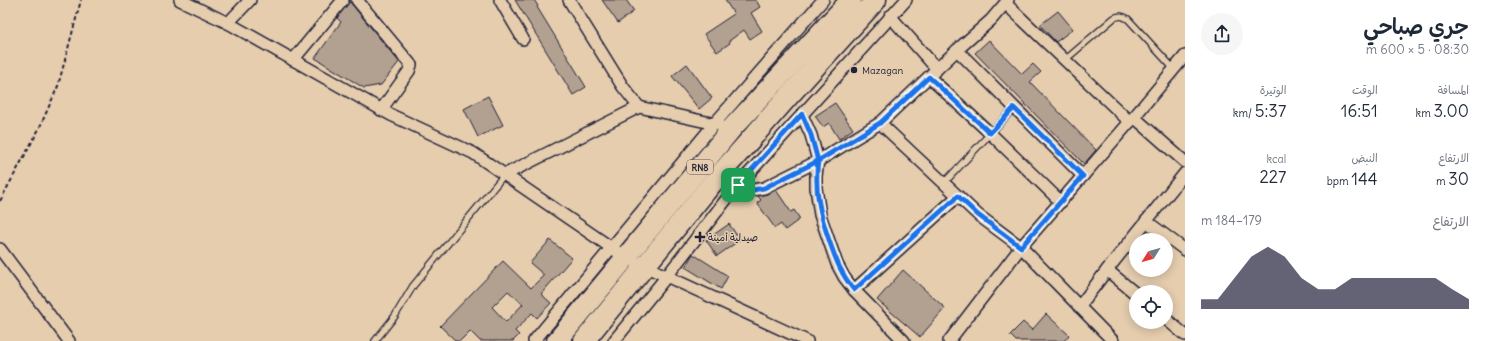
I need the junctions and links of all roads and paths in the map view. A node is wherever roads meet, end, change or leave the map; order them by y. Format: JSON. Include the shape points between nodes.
{"nodes":[{"id":1,"x":81,"y":0,"type":"edge"},
{"id":2,"x":180,"y":0,"type":"edge"},
{"id":3,"x":250,"y":0,"type":"edge"},
{"id":4,"x":342,"y":0,"type":"edge"},
{"id":5,"x":357,"y":0,"type":"edge"},
{"id":6,"x":500,"y":0,"type":"edge"},
{"id":7,"x":568,"y":0,"type":"edge"},
{"id":8,"x":823,"y":0,"type":"edge"},
{"id":9,"x":851,"y":0,"type":"edge"},
{"id":10,"x":876,"y":0,"type":"edge"},
{"id":11,"x":906,"y":0,"type":"edge"},
{"id":12,"x":1007,"y":2,"type":"edge"},
{"id":13,"x":890,"y":16,"type":"junction"},
{"id":14,"x":228,"y":23,"type":"junction"},
{"id":15,"x":523,"y":39,"type":"dead end"},
{"id":16,"x":957,"y":50,"type":"junction"},
{"id":17,"x":1185,"y":56,"type":"edge"},
{"id":18,"x":293,"y":60,"type":"junction"},
{"id":19,"x":1065,"y":60,"type":"junction"},
{"id":20,"x":1174,"y":70,"type":"junction"},
{"id":21,"x":933,"y":73,"type":"junction"},
{"id":22,"x":639,"y":107,"type":"junction"},
{"id":23,"x":1014,"y":108,"type":"junction"},
{"id":24,"x":381,"y":110,"type":"junction"},
{"id":25,"x":802,"y":114,"type":"junction"},
{"id":26,"x":1132,"y":120,"type":"junction"},
{"id":27,"x":880,"y":123,"type":"junction"},
{"id":28,"x":724,"y":125,"type":"junction"},
{"id":29,"x":990,"y":133,"type":"junction"},
{"id":30,"x":818,"y":161,"type":"junction"},
{"id":31,"x":1185,"y":162,"type":"edge"},
{"id":32,"x":1185,"y":173,"type":"edge"},
{"id":33,"x":504,"y":175,"type":"junction"},
{"id":34,"x":1083,"y":176,"type":"junction"},
{"id":35,"x":944,"y":183,"type":"junction"},
{"id":36,"x":738,"y":185,"type":"junction"},
{"id":37,"x":958,"y":196,"type":"junction"},
{"id":38,"x":0,"y":201,"type":"edge"},
{"id":39,"x":1061,"y":202,"type":"junction"},
{"id":40,"x":1146,"y":221,"type":"junction"},
{"id":41,"x":1021,"y":247,"type":"junction"},
{"id":42,"x":0,"y":249,"type":"edge"},
{"id":43,"x":1185,"y":250,"type":"edge"},
{"id":44,"x":618,"y":253,"type":"junction"},
{"id":45,"x":644,"y":266,"type":"junction"},
{"id":46,"x":1107,"y":270,"type":"junction"},
{"id":47,"x":667,"y":276,"type":"junction"},
{"id":48,"x":1129,"y":288,"type":"edge"},
{"id":49,"x":854,"y":290,"type":"junction"},
{"id":50,"x":1079,"y":307,"type":"junction"},
{"id":51,"x":1173,"y":325,"type":"edge"},
{"id":52,"x":1185,"y":335,"type":"edge"},
{"id":53,"x":69,"y":341,"type":"edge"},
{"id":54,"x":375,"y":341,"type":"edge"},
{"id":55,"x":534,"y":341,"type":"edge"},
{"id":56,"x":557,"y":341,"type":"edge"},
{"id":57,"x":584,"y":341,"type":"edge"},
{"id":58,"x":614,"y":341,"type":"edge"},
{"id":59,"x":807,"y":341,"type":"edge"},
{"id":60,"x":904,"y":341,"type":"edge"},
{"id":61,"x":949,"y":341,"type":"edge"},
{"id":62,"x":1113,"y":341,"type":"edge"}],
"edges":[{"from":1,"to":38,"type":"path","via":[[58,86],[39,129]]},
{"from":2,"to":14,"type":"street"},
{"from":3,"to":14,"type":"street"},
{"from":4,"to":18,"type":"street"},
{"from":5,"to":24,"type":"street","via":[[410,63],[409,71]]},
{"from":6,"to":15,"type":"street"},
{"from":7,"to":22,"type":"street","via":[[623,87]]},
{"from":8,"to":28,"type":"street"},
{"from":9,"to":28,"type":"highway","number":"RN8"},
{"from":10,"to":45,"type":"highway","number":"RN8","via":[[735,157]]},
{"from":11,"to":13,"type":"street"},
{"from":12,"to":16,"type":"street"},
{"from":12,"to":19,"type":"street"},
{"from":13,"to":21,"type":"street"},
{"from":13,"to":25,"type":"street"},
{"from":14,"to":18,"type":"street"},
{"from":16,"to":21,"type":"street"},
{"from":16,"to":23,"type":"street"},
{"from":17,"to":20,"type":"street"},
{"from":18,"to":24,"type":"street"},
{"from":19,"to":20,"type":"lane","via":[[1114,18],[1124,16]]},
{"from":19,"to":26,"type":"street"},
{"from":20,"to":26,"type":"street"},
{"from":21,"to":27,"type":"street"},
{"from":21,"to":29,"type":"street"},
{"from":22,"to":28,"type":"street"},
{"from":22,"to":33,"type":"street"},
{"from":23,"to":29,"type":"lane"},
{"from":23,"to":34,"type":"street"},
{"from":24,"to":33,"type":"street","via":[[473,153]]},
{"from":25,"to":30,"type":"street"},
{"from":25,"to":36,"type":"street"},
{"from":26,"to":31,"type":"street"},
{"from":26,"to":34,"type":"street"},
{"from":27,"to":30,"type":"street"},
{"from":27,"to":35,"type":"street"},
{"from":28,"to":44,"type":"highway","number":"RN8"},
{"from":29,"to":35,"type":"lane"},
{"from":29,"to":39,"type":"street"},
{"from":30,"to":36,"type":"street","via":[[764,188],[753,190]]},
{"from":30,"to":49,"type":"street","via":[[816,182],[820,215],[837,264]]},
{"from":32,"to":40,"type":"street"},
{"from":33,"to":44,"type":"street"},
{"from":33,"to":54,"type":"lane","via":[[413,286],[395,316]]},
{"from":34,"to":39,"type":"street"},
{"from":35,"to":37,"type":"street"},
{"from":36,"to":47,"type":"street"},
{"from":37,"to":41,"type":"street","via":[[978,215]]},
{"from":37,"to":49,"type":"street"},
{"from":39,"to":41,"type":"street"},
{"from":40,"to":43,"type":"street"},
{"from":40,"to":46,"type":"street"},
{"from":41,"to":50,"type":"street"},
{"from":41,"to":61,"type":"street"},
{"from":42,"to":53,"type":"street"},
{"from":44,"to":45,"type":"street"},
{"from":44,"to":55,"type":"street"},
{"from":44,"to":56,"type":"highway","number":"RN8"},
{"from":45,"to":47,"type":"street"},
{"from":45,"to":57,"type":"highway","number":"RN8"},
{"from":46,"to":48,"type":"street"},
{"from":46,"to":50,"type":"street"},
{"from":47,"to":58,"type":"street"},
{"from":47,"to":59,"type":"street"},
{"from":49,"to":60,"type":"street"},
{"from":50,"to":62,"type":"street"},
{"from":51,"to":52,"type":"street"}]}
